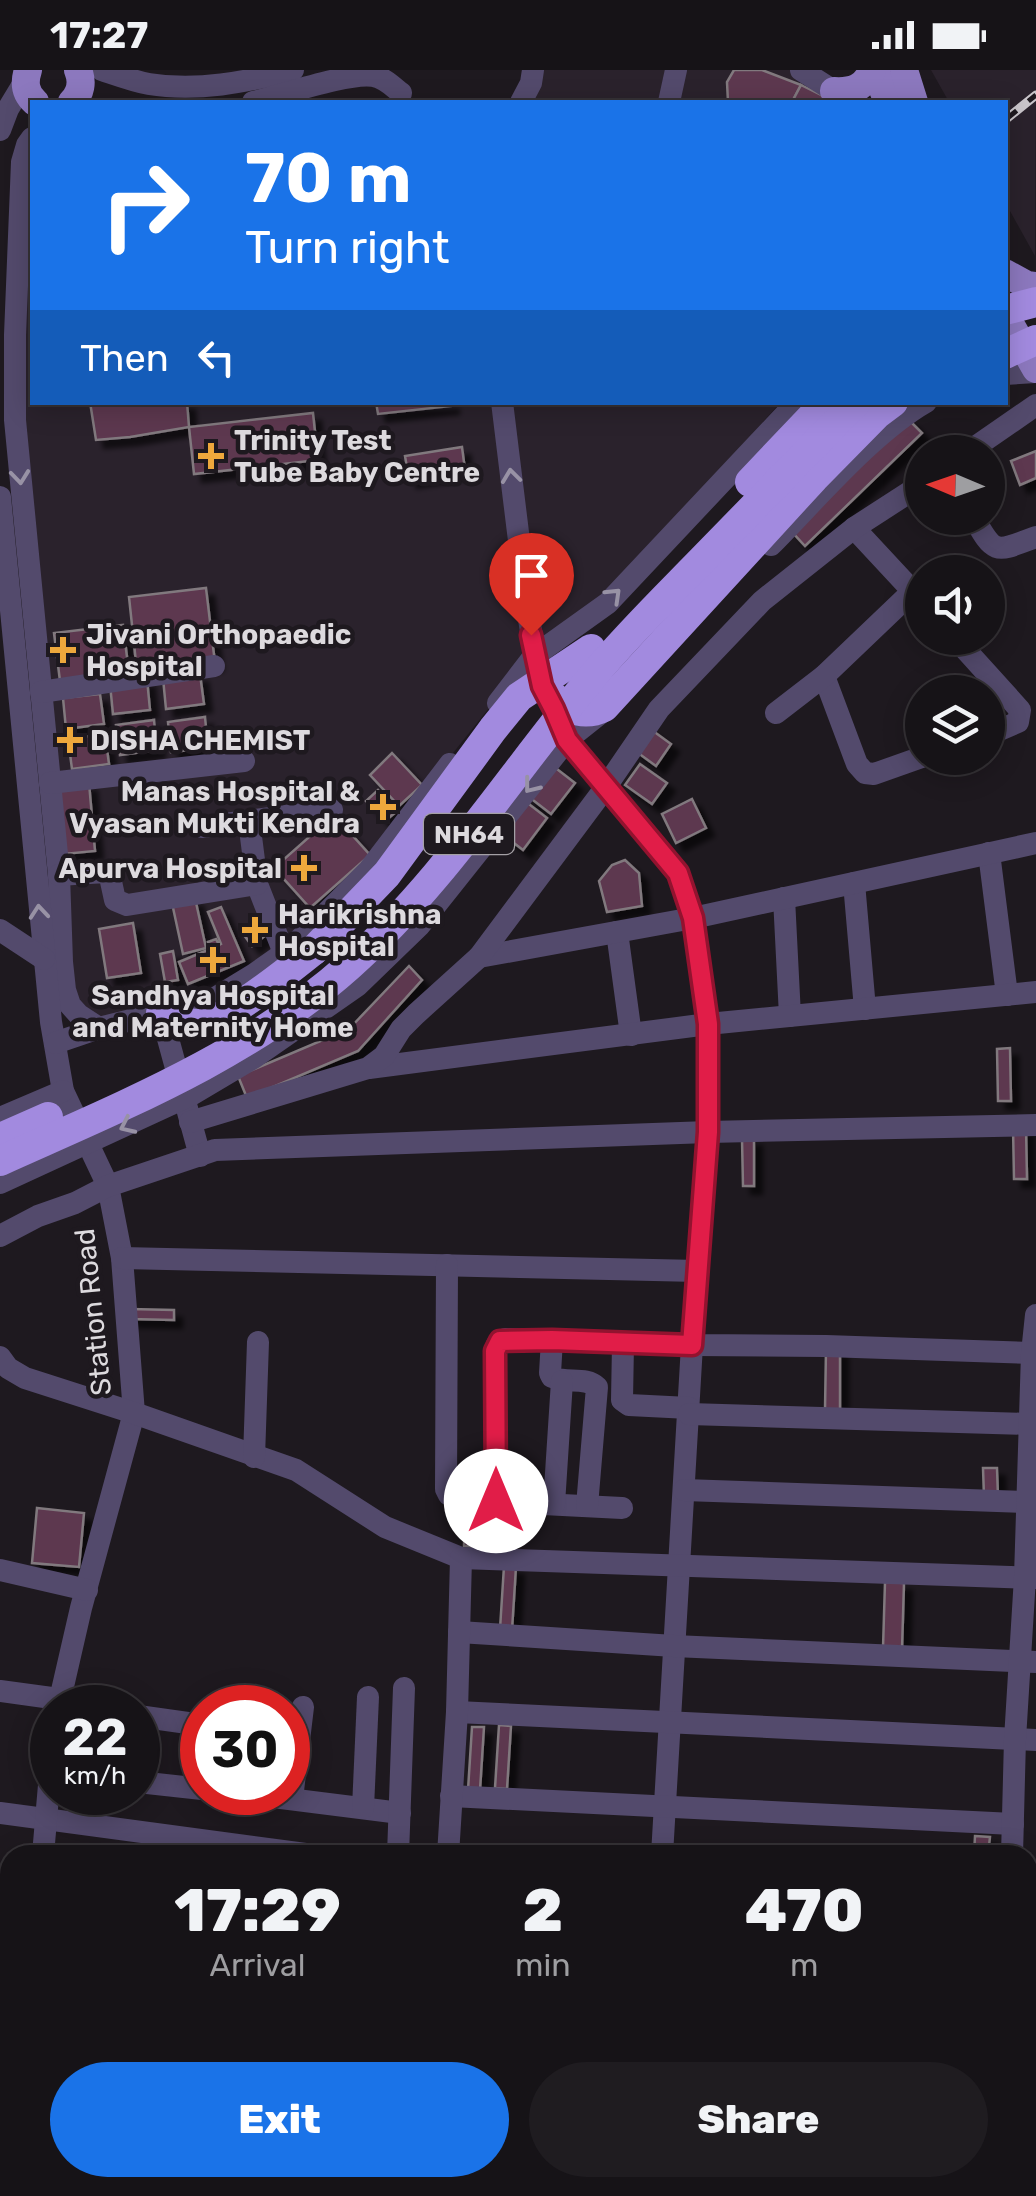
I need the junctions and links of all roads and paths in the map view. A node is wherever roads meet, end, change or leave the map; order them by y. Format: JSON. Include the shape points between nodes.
{"nodes":[{"id":1,"x":78,"y":70,"type":"edge"},
{"id":2,"x":102,"y":70,"type":"edge"},
{"id":3,"x":293,"y":70,"type":"edge"},
{"id":4,"x":394,"y":70,"type":"edge"},
{"id":5,"x":533,"y":70,"type":"edge"},
{"id":6,"x":676,"y":70,"type":"edge"},
{"id":7,"x":801,"y":70,"type":"edge"},
{"id":8,"x":873,"y":70,"type":"edge"},
{"id":9,"x":904,"y":70,"type":"edge"},
{"id":10,"x":26,"y":81,"type":"edge"},
{"id":11,"x":841,"y":97,"type":"edge"},
{"id":12,"x":404,"y":98,"type":"edge"},
{"id":13,"x":73,"y":100,"type":"edge"},
{"id":14,"x":261,"y":100,"type":"edge"},
{"id":15,"x":522,"y":100,"type":"edge"},
{"id":16,"x":668,"y":100,"type":"edge"},
{"id":17,"x":887,"y":100,"type":"edge"},
{"id":18,"x":913,"y":100,"type":"edge"},
{"id":19,"x":0,"y":130,"type":"edge"},
{"id":20,"x":30,"y":141,"type":"edge"},
{"id":21,"x":1008,"y":275,"type":"edge"},
{"id":22,"x":1036,"y":286,"type":"edge"},
{"id":23,"x":1036,"y":302,"type":"edge"},
{"id":24,"x":1008,"y":312,"type":"edge"},
{"id":25,"x":1008,"y":319,"type":"edge"},
{"id":26,"x":1036,"y":330,"type":"edge"},
{"id":27,"x":1008,"y":336,"type":"edge"},
{"id":28,"x":1030,"y":359,"type":"edge"},
{"id":29,"x":1008,"y":372,"type":"edge"},
{"id":30,"x":502,"y":405,"type":"edge"},
{"id":31,"x":794,"y":405,"type":"edge"},
{"id":32,"x":823,"y":405,"type":"edge"},
{"id":33,"x":853,"y":405,"type":"edge"},
{"id":34,"x":889,"y":405,"type":"edge"},
{"id":35,"x":921,"y":405,"type":"edge"},
{"id":36,"x":1036,"y":405,"type":"edge"},
{"id":37,"x":8,"y":412,"type":"edge"},
{"id":38,"x":993,"y":435,"type":"edge"},
{"id":39,"x":905,"y":495,"type":"edge"},
{"id":40,"x":0,"y":497,"type":"edge"},
{"id":41,"x":854,"y":528,"type":"junction"},
{"id":42,"x":984,"y":535,"type":"edge"},
{"id":43,"x":1036,"y":537,"type":"edge"},
{"id":44,"x":905,"y":582,"type":"edge"},
{"id":45,"x":905,"y":607,"type":"edge"},
{"id":46,"x":591,"y":649,"type":"junction"},
{"id":47,"x":970,"y":655,"type":"edge"},
{"id":48,"x":214,"y":666,"type":"dead end"},
{"id":49,"x":538,"y":671,"type":"junction"},
{"id":50,"x":988,"y":675,"type":"edge"},
{"id":51,"x":824,"y":676,"type":"junction"},
{"id":52,"x":20,"y":690,"type":"edge"},
{"id":53,"x":1005,"y":694,"type":"edge"},
{"id":54,"x":776,"y":713,"type":"dead end"},
{"id":55,"x":1005,"y":727,"type":"edge"},
{"id":56,"x":567,"y":740,"type":"junction"},
{"id":57,"x":244,"y":761,"type":"dead end"},
{"id":58,"x":905,"y":763,"type":"edge"},
{"id":59,"x":50,"y":784,"type":"junction"},
{"id":60,"x":605,"y":788,"type":"junction"},
{"id":61,"x":332,"y":810,"type":"dead end"},
{"id":62,"x":249,"y":821,"type":"junction"},
{"id":63,"x":202,"y":828,"type":"dead end"},
{"id":64,"x":1036,"y":843,"type":"edge"},
{"id":65,"x":989,"y":853,"type":"junction"},
{"id":66,"x":59,"y":875,"type":"junction"},
{"id":67,"x":854,"y":883,"type":"junction"},
{"id":68,"x":257,"y":884,"type":"junction"},
{"id":69,"x":784,"y":898,"type":"junction"},
{"id":70,"x":693,"y":918,"type":"junction"},
{"id":71,"x":0,"y":930,"type":"edge"},
{"id":72,"x":617,"y":932,"type":"junction"},
{"id":73,"x":299,"y":952,"type":"junction"},
{"id":74,"x":479,"y":957,"type":"junction"},
{"id":75,"x":44,"y":959,"type":"junction"},
{"id":76,"x":1036,"y":992,"type":"edge"},
{"id":77,"x":1006,"y":995,"type":"junction"},
{"id":78,"x":865,"y":1009,"type":"junction"},
{"id":79,"x":161,"y":1013,"type":"junction"},
{"id":80,"x":790,"y":1016,"type":"junction"},
{"id":81,"x":708,"y":1024,"type":"junction"},
{"id":82,"x":98,"y":1028,"type":"junction"},
{"id":83,"x":631,"y":1035,"type":"junction"},
{"id":84,"x":55,"y":1043,"type":"junction"},
{"id":85,"x":368,"y":1068,"type":"junction"},
{"id":86,"x":64,"y":1091,"type":"junction"},
{"id":87,"x":184,"y":1098,"type":"junction"},
{"id":88,"x":0,"y":1118,"type":"edge"},
{"id":89,"x":190,"y":1122,"type":"junction"},
{"id":90,"x":1036,"y":1125,"type":"edge"},
{"id":91,"x":708,"y":1132,"type":"junction"},
{"id":92,"x":0,"y":1138,"type":"edge"},
{"id":93,"x":86,"y":1144,"type":"junction"},
{"id":94,"x":200,"y":1156,"type":"junction"},
{"id":95,"x":0,"y":1161,"type":"edge"},
{"id":96,"x":0,"y":1183,"type":"edge"},
{"id":97,"x":108,"y":1186,"type":"junction"},
{"id":98,"x":0,"y":1236,"type":"edge"},
{"id":99,"x":122,"y":1258,"type":"junction"},
{"id":100,"x":446,"y":1265,"type":"junction"},
{"id":101,"x":698,"y":1271,"type":"junction"},
{"id":102,"x":1034,"y":1333,"type":"edge"},
{"id":103,"x":552,"y":1340,"type":"junction"},
{"id":104,"x":258,"y":1342,"type":"dead end"},
{"id":105,"x":623,"y":1344,"type":"junction"},
{"id":106,"x":692,"y":1345,"type":"junction"},
{"id":107,"x":3,"y":1371,"type":"edge"},
{"id":108,"x":562,"y":1381,"type":"junction"},
{"id":109,"x":689,"y":1411,"type":"junction"},
{"id":110,"x":134,"y":1413,"type":"junction"},
{"id":111,"x":1032,"y":1415,"type":"edge"},
{"id":112,"x":254,"y":1457,"type":"junction"},
{"id":113,"x":684,"y":1490,"type":"junction"},
{"id":114,"x":1030,"y":1496,"type":"edge"},
{"id":115,"x":496,"y":1501,"type":"junction"},
{"id":116,"x":554,"y":1504,"type":"junction"},
{"id":117,"x":588,"y":1506,"type":"junction"},
{"id":118,"x":622,"y":1508,"type":"dead end"},
{"id":119,"x":461,"y":1558,"type":"junction"},
{"id":120,"x":679,"y":1565,"type":"junction"},
{"id":121,"x":0,"y":1570,"type":"edge"},
{"id":122,"x":1031,"y":1578,"type":"edge"},
{"id":123,"x":87,"y":1590,"type":"junction"},
{"id":124,"x":459,"y":1632,"type":"junction"},
{"id":125,"x":674,"y":1646,"type":"junction"},
{"id":126,"x":1028,"y":1662,"type":"edge"},
{"id":127,"x":63,"y":1685,"type":"edge"},
{"id":128,"x":404,"y":1688,"type":"dead end"},
{"id":129,"x":0,"y":1691,"type":"edge"},
{"id":130,"x":30,"y":1697,"type":"edge"},
{"id":131,"x":368,"y":1697,"type":"dead end"},
{"id":132,"x":457,"y":1712,"type":"junction"},
{"id":133,"x":669,"y":1721,"type":"junction"},
{"id":134,"x":1026,"y":1740,"type":"edge"},
{"id":135,"x":452,"y":1796,"type":"junction"},
{"id":136,"x":310,"y":1801,"type":"edge"},
{"id":137,"x":664,"y":1806,"type":"junction"},
{"id":138,"x":364,"y":1808,"type":"junction"},
{"id":139,"x":0,"y":1813,"type":"edge"},
{"id":140,"x":400,"y":1813,"type":"junction"},
{"id":141,"x":46,"y":1815,"type":"edge"},
{"id":142,"x":46,"y":1819,"type":"junction"},
{"id":143,"x":1018,"y":1836,"type":"edge"},
{"id":144,"x":44,"y":1845,"type":"edge"},
{"id":145,"x":239,"y":1845,"type":"edge"},
{"id":146,"x":398,"y":1845,"type":"edge"},
{"id":147,"x":449,"y":1845,"type":"edge"},
{"id":148,"x":662,"y":1845,"type":"edge"}],
"edges":[{"from":1,"to":13,"type":"main road","via":[[80,91]]},
{"from":2,"to":3,"type":"street","via":[[150,84],[211,86]]},
{"from":4,"to":12,"type":"street"},
{"from":5,"to":15,"type":"street"},
{"from":6,"to":16,"type":"street"},
{"from":7,"to":11,"type":"street"},
{"from":8,"to":11,"type":"main road","via":[[860,88]]},
{"from":8,"to":17,"type":"main road"},
{"from":9,"to":18,"type":"main road"},
{"from":10,"to":19,"type":"street"},
{"from":12,"to":14,"type":"street","via":[[387,81],[355,76]]},
{"from":20,"to":37,"type":"street","via":[[22,162]]},
{"from":21,"to":22,"type":"main road"},
{"from":23,"to":24,"type":"highway"},
{"from":25,"to":28,"type":"main road"},
{"from":26,"to":27,"type":"highway"},
{"from":28,"to":29,"type":"street"},
{"from":49,"to":30,"type":"street","one_way":true},
{"from":49,"to":31,"type":"street","one_way":true},
{"from":32,"to":46,"type":"highway","number":"NH64","bridge":true},
{"from":33,"to":95,"type":"highway","number":"NH64","bridge":true,"via":[[595,673],[461,845],[348,967],[240,1046],[181,1079]]},
{"from":34,"to":49,"type":"highway","via":[[604,707],[582,712],[558,702]]},
{"from":35,"to":56,"type":"street","via":[[869,447],[615,702]]},
{"from":36,"to":38,"type":"street"},
{"from":37,"to":52,"type":"street","one_way":true},
{"from":39,"to":41,"type":"street"},
{"from":40,"to":52,"type":"street"},
{"from":41,"to":44,"type":"street"},
{"from":41,"to":60,"type":"street","via":[[762,601],[659,709]]},
{"from":42,"to":43,"type":"street","via":[[994,547],[1006,548]]},
{"from":45,"to":51,"type":"street"},
{"from":46,"to":73,"type":"highway","bridge":true,"via":[[520,697],[387,874]]},
{"from":46,"to":92,"type":"highway","number":"NH64","bridge":true,"via":[[392,896],[287,991],[172,1062]]},
{"from":47,"to":50,"type":"street"},
{"from":48,"to":52,"type":"street"},
{"from":49,"to":56,"type":"street"},
{"from":49,"to":73,"type":"street"},
{"from":51,"to":54,"type":"street"},
{"from":51,"to":58,"type":"street","via":[[865,773]]},
{"from":52,"to":59,"type":"street"},
{"from":75,"to":52,"type":"street","name":"Station Road","one_way":true},
{"from":53,"to":55,"type":"street","via":[[1020,710],[1018,722]]},
{"from":56,"to":60,"type":"street"},
{"from":56,"to":87,"type":"street","one_way":true,"via":[[420,925],[356,986]]},
{"from":57,"to":59,"type":"street"},
{"from":59,"to":66,"type":"street"},
{"from":60,"to":70,"type":"street","via":[[678,873]]},
{"from":60,"to":74,"type":"street"},
{"from":61,"to":62,"type":"street"},
{"from":62,"to":63,"type":"street"},
{"from":62,"to":68,"type":"street"},
{"from":64,"to":65,"type":"street"},
{"from":65,"to":67,"type":"street"},
{"from":65,"to":77,"type":"street"},
{"from":66,"to":68,"type":"street","via":[[104,872],[116,900],[127,905]]},
{"from":66,"to":82,"type":"street","via":[[64,990],[74,1010]]},
{"from":67,"to":69,"type":"street"},
{"from":67,"to":78,"type":"street"},
{"from":68,"to":73,"type":"street"},
{"from":69,"to":70,"type":"street"},
{"from":69,"to":80,"type":"street"},
{"from":70,"to":72,"type":"street"},
{"from":70,"to":81,"type":"street"},
{"from":71,"to":75,"type":"street"},
{"from":72,"to":74,"type":"street"},
{"from":72,"to":83,"type":"street"},
{"from":73,"to":79,"type":"highway","via":[[280,976],[217,1019],[196,1024]]},
{"from":74,"to":85,"type":"street"},
{"from":75,"to":84,"type":"street","name":"Station Road"},
{"from":76,"to":77,"type":"street"},
{"from":77,"to":78,"type":"street"},
{"from":78,"to":80,"type":"street"},
{"from":79,"to":82,"type":"street"},
{"from":79,"to":87,"type":"street"},
{"from":80,"to":81,"type":"street"},
{"from":81,"to":83,"type":"street"},
{"from":81,"to":91,"type":"street"},
{"from":82,"to":84,"type":"street"},
{"from":83,"to":85,"type":"street"},
{"from":84,"to":86,"type":"street","name":"Station Road"},
{"from":85,"to":89,"type":"street"},
{"from":86,"to":88,"type":"street"},
{"from":86,"to":93,"type":"street","name":"Station Road"},
{"from":87,"to":89,"type":"street"},
{"from":87,"to":93,"type":"street","one_way":true},
{"from":89,"to":94,"type":"street"},
{"from":90,"to":91,"type":"street"},
{"from":91,"to":94,"type":"street","via":[[216,1150]]},
{"from":91,"to":101,"type":"street"},
{"from":93,"to":96,"type":"street"},
{"from":93,"to":97,"type":"street","name":"Station Road"},
{"from":94,"to":97,"type":"street"},
{"from":97,"to":98,"type":"street"},
{"from":97,"to":99,"type":"street","name":"Station Road"},
{"from":99,"to":100,"type":"street"},
{"from":99,"to":110,"type":"street","name":"Station Road"},
{"from":100,"to":101,"type":"street"},
{"from":100,"to":115,"type":"street","via":[[446,1488],[462,1500]]},
{"from":101,"to":106,"type":"street"},
{"from":102,"to":106,"type":"street","via":[[826,1346]]},
{"from":102,"to":111,"type":"street"},
{"from":103,"to":105,"type":"street"},
{"from":103,"to":108,"type":"street","via":[[550,1373]]},
{"from":103,"to":115,"type":"street","via":[[497,1344]]},
{"from":104,"to":112,"type":"street"},
{"from":105,"to":106,"type":"street"},
{"from":105,"to":109,"type":"street","via":[[622,1400]]},
{"from":106,"to":109,"type":"street"},
{"from":107,"to":110,"type":"street"},
{"from":108,"to":116,"type":"street"},
{"from":108,"to":117,"type":"street","via":[[597,1387]]},
{"from":109,"to":111,"type":"street"},
{"from":109,"to":113,"type":"street"},
{"from":110,"to":112,"type":"street"},
{"from":110,"to":123,"type":"street","name":"Station Road"},
{"from":111,"to":114,"type":"street"},
{"from":112,"to":119,"type":"street","via":[[296,1470],[384,1528]]},
{"from":113,"to":114,"type":"street"},
{"from":113,"to":120,"type":"street"},
{"from":114,"to":122,"type":"street"},
{"from":115,"to":116,"type":"street"},
{"from":116,"to":117,"type":"street"},
{"from":117,"to":118,"type":"street"},
{"from":119,"to":120,"type":"street"},
{"from":119,"to":124,"type":"street"},
{"from":120,"to":122,"type":"street"},
{"from":120,"to":125,"type":"street"},
{"from":121,"to":123,"type":"street"},
{"from":122,"to":126,"type":"street"},
{"from":123,"to":127,"type":"street","name":"Station Road"},
{"from":124,"to":125,"type":"street"},
{"from":124,"to":132,"type":"street"},
{"from":125,"to":126,"type":"street"},
{"from":125,"to":133,"type":"street"},
{"from":126,"to":134,"type":"street"},
{"from":128,"to":140,"type":"street"},
{"from":129,"to":130,"type":"street"},
{"from":131,"to":138,"type":"street"},
{"from":132,"to":133,"type":"street"},
{"from":132,"to":135,"type":"street"},
{"from":133,"to":134,"type":"street"},
{"from":133,"to":137,"type":"street"},
{"from":134,"to":143,"type":"street"},
{"from":135,"to":137,"type":"street"},
{"from":135,"to":147,"type":"street"},
{"from":136,"to":138,"type":"street"},
{"from":137,"to":143,"type":"street"},
{"from":137,"to":148,"type":"street"},
{"from":138,"to":140,"type":"street"},
{"from":139,"to":142,"type":"street"},
{"from":140,"to":146,"type":"street"},
{"from":141,"to":142,"type":"street"},
{"from":142,"to":144,"type":"street"},
{"from":142,"to":145,"type":"street"}]}
